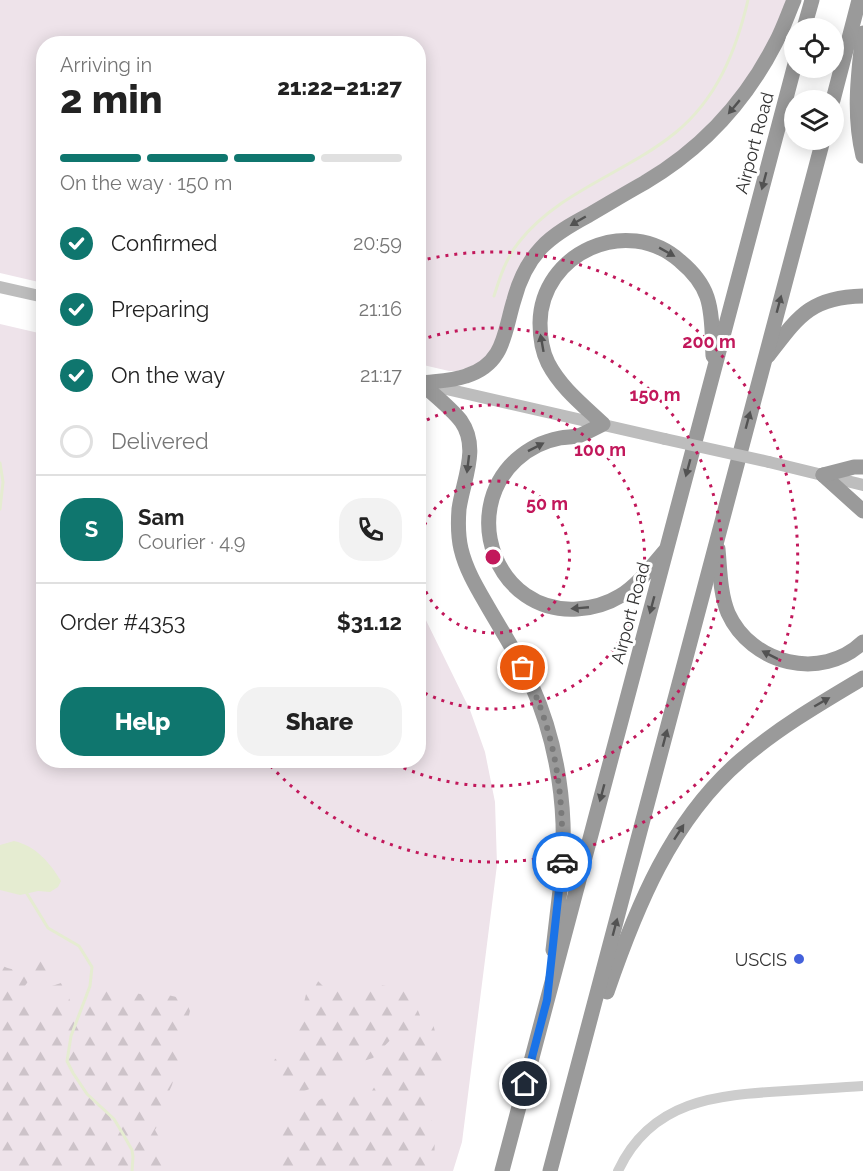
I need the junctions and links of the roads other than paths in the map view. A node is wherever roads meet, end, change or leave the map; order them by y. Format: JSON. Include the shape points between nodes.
{"nodes":[{"id":1,"x":794,"y":0,"type":"edge"},
{"id":2,"x":812,"y":0,"type":"edge"},
{"id":3,"x":860,"y":0,"type":"edge"},
{"id":4,"x":807,"y":18,"type":"edge"},
{"id":5,"x":863,"y":33,"type":"edge"},
{"id":6,"x":791,"y":78,"type":"edge"},
{"id":7,"x":836,"y":90,"type":"edge"},
{"id":8,"x":819,"y":150,"type":"edge"},
{"id":9,"x":863,"y":156,"type":"edge"},
{"id":10,"x":0,"y":287,"type":"edge"},
{"id":11,"x":36,"y":295,"type":"edge"},
{"id":12,"x":863,"y":296,"type":"edge"},
{"id":13,"x":764,"y":360,"type":"junction"},
{"id":14,"x":714,"y":371,"type":"junction"},
{"id":15,"x":426,"y":382,"type":"edge"},
{"id":16,"x":426,"y":384,"type":"edge"},
{"id":17,"x":426,"y":388,"type":"edge"},
{"id":18,"x":603,"y":424,"type":"junction"},
{"id":19,"x":863,"y":467,"type":"edge"},
{"id":20,"x":823,"y":475,"type":"junction"},
{"id":21,"x":863,"y":485,"type":"edge"},
{"id":22,"x":863,"y":511,"type":"edge"},
{"id":23,"x":717,"y":537,"type":"junction"},
{"id":24,"x":667,"y":548,"type":"junction"},
{"id":25,"x":863,"y":642,"type":"edge"},
{"id":26,"x":863,"y":678,"type":"edge"},
{"id":27,"x":547,"y":1000,"type":"junction"},
{"id":28,"x":863,"y":1086,"type":"edge"},
{"id":29,"x":568,"y":1105,"type":"junction"},
{"id":30,"x":502,"y":1171,"type":"edge"},
{"id":31,"x":550,"y":1171,"type":"edge"},
{"id":32,"x":618,"y":1171,"type":"edge"}],
"edges":[{"from":1,"to":15,"type":"highway","one_way":true,"via":[[760,72],[708,135],[651,179],[554,236],[532,258],[519,284],[505,337],[491,362],[466,376]]},
{"from":2,"to":4,"type":"highway"},
{"from":3,"to":7,"type":"highway"},
{"from":5,"to":9,"type":"highway","via":[[856,106]]},
{"from":6,"to":14,"type":"highway","name":"Airport Road","one_way":true},
{"from":13,"to":8,"type":"highway","one_way":true},
{"from":10,"to":11,"type":"main road"},
{"from":12,"to":13,"type":"highway","via":[[827,300],[808,310]]},
{"from":23,"to":13,"type":"highway","one_way":true},
{"from":18,"to":14,"type":"highway","one_way":true,"via":[[556,378],[540,334],[543,303],[555,277],[590,247],[606,242],[641,241],[674,255],[689,268],[707,296]]},
{"from":14,"to":24,"type":"highway","name":"Airport Road","one_way":true},
{"from":16,"to":18,"type":"main road"},
{"from":17,"to":27,"type":"highway","one_way":true,"via":[[466,429],[470,460],[459,507],[461,548],[474,583],[532,686],[558,772],[562,872]]},
{"from":18,"to":20,"type":"main road","bridge":true},
{"from":24,"to":18,"type":"highway","one_way":true,"via":[[633,586],[618,597],[587,608],[557,608],[541,603],[515,586],[497,563],[488,516],[497,484],[506,470],[533,447],[578,436]]},
{"from":19,"to":20,"type":"highway"},
{"from":20,"to":21,"type":"main road"},
{"from":20,"to":22,"type":"highway"},
{"from":25,"to":23,"type":"highway","one_way":true,"via":[[836,659],[816,664],[776,659],[759,649],[746,639],[728,612]]},
{"from":29,"to":23,"type":"highway","one_way":true},
{"from":24,"to":27,"type":"highway","name":"Airport Road","one_way":true},
{"from":29,"to":26,"type":"highway","one_way":true,"via":[[626,939],[650,883],[690,816],[739,761],[804,713]]},
{"from":27,"to":30,"type":"highway","name":"Airport Road"},
{"from":28,"to":32,"type":"street","via":[[744,1093],[697,1102],[671,1113],[651,1128]]},
{"from":29,"to":31,"type":"highway"}]}
